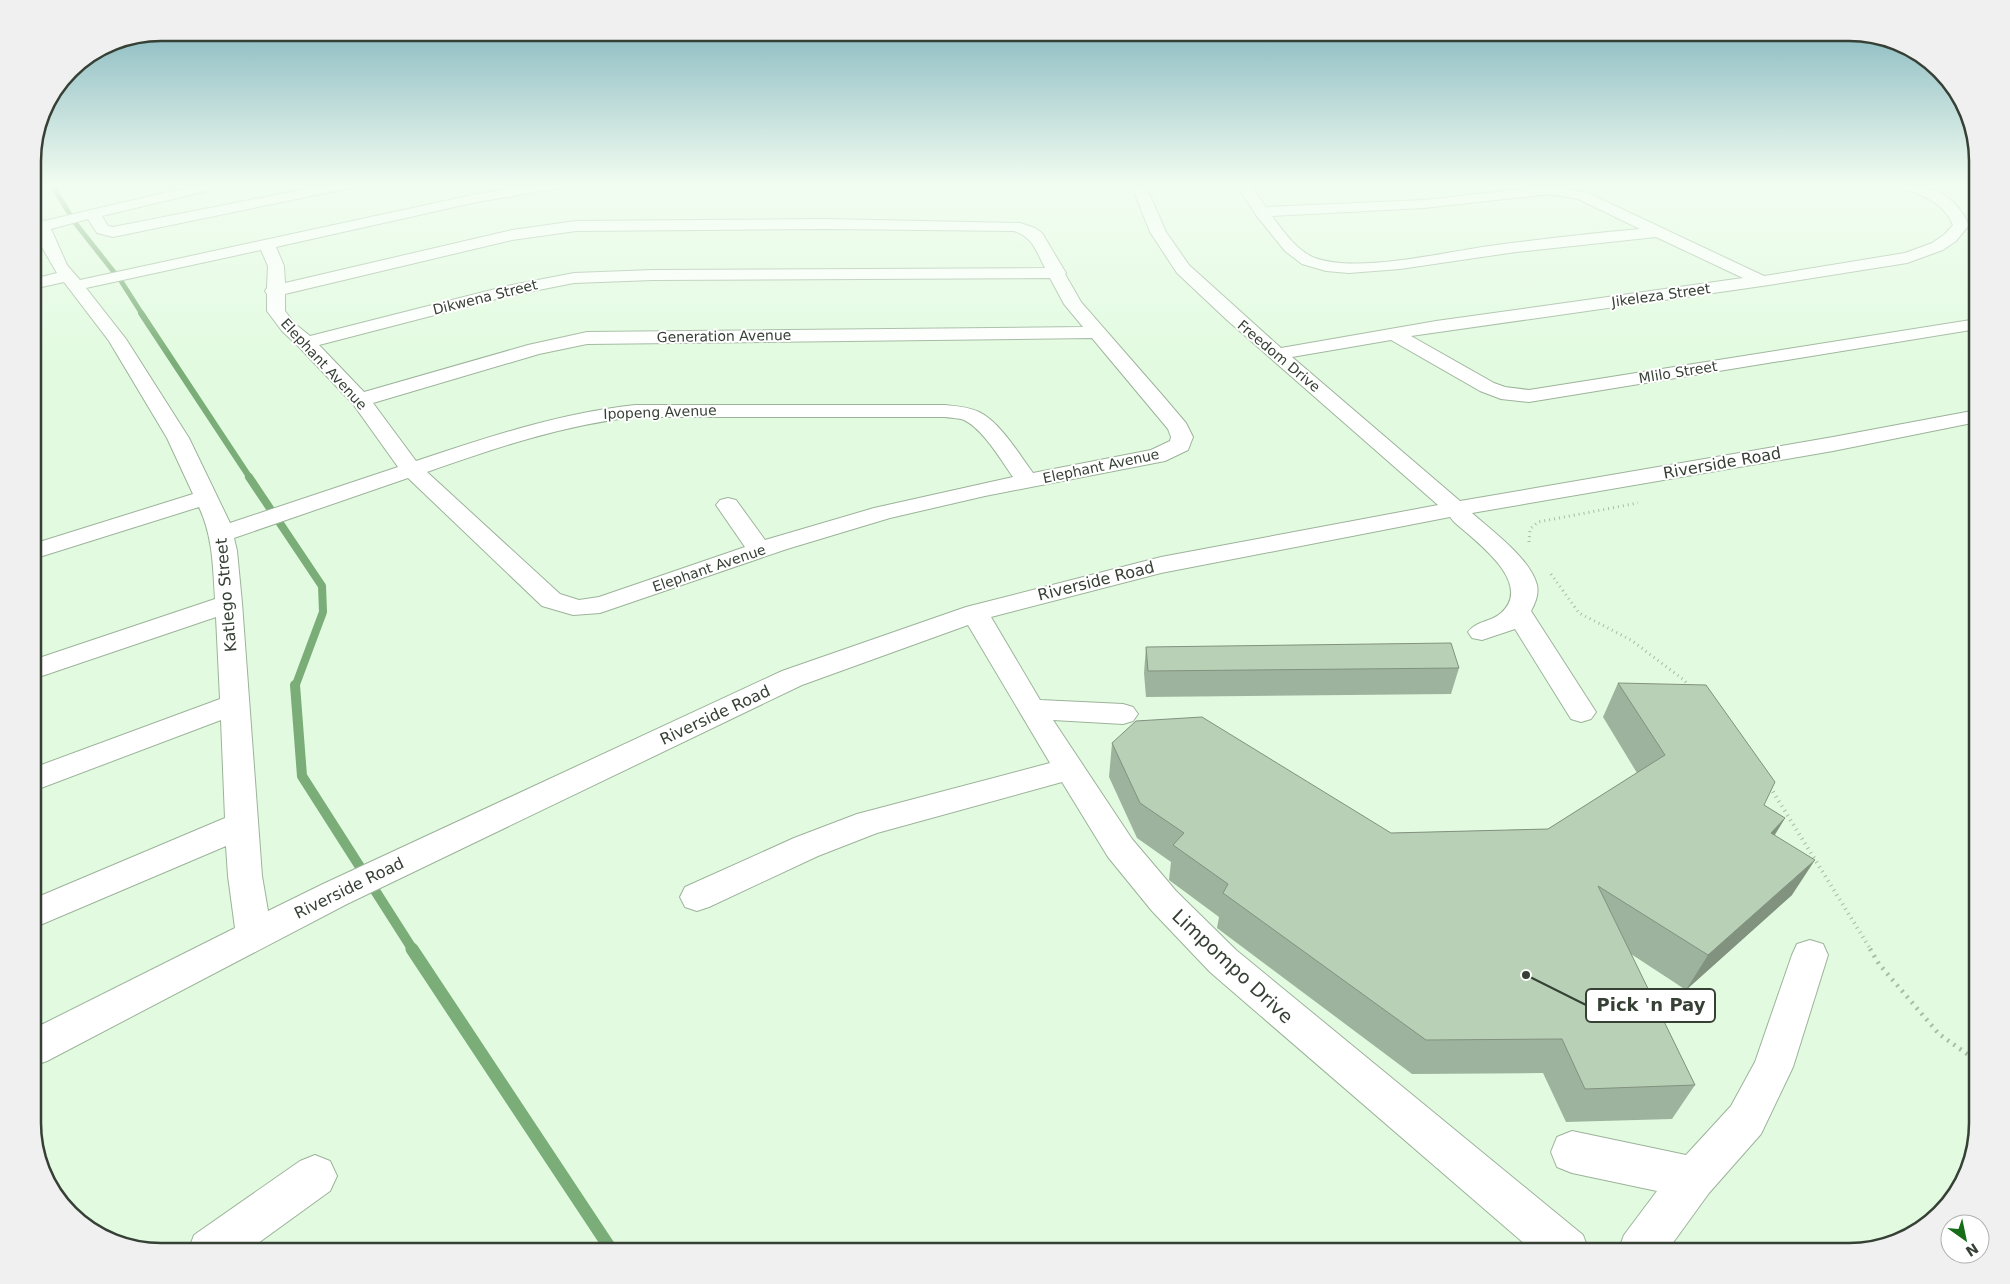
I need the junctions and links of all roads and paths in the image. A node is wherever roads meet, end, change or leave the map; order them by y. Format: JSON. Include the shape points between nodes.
{"nodes":[{"id":1,"x":48,"y":244,"type":"edge"},
{"id":2,"x":267,"y":244,"type":"joint"},
{"id":3,"x":474,"y":244,"type":"edge"},
{"id":4,"x":1041,"y":244,"type":"edge"},
{"id":5,"x":1166,"y":244,"type":"edge"},
{"id":6,"x":1289,"y":244,"type":"edge"},
{"id":7,"x":1551,"y":244,"type":"edge"},
{"id":8,"x":1684,"y":244,"type":"edge"},
{"id":9,"x":1943,"y":244,"type":"edge"},
{"id":10,"x":1058,"y":273,"type":"junction"},
{"id":11,"x":71,"y":281,"type":"junction"},
{"id":12,"x":1762,"y":281,"type":"junction"},
{"id":13,"x":42,"y":283,"type":"edge"},
{"id":14,"x":274,"y":291,"type":"junction"},
{"id":15,"x":1969,"y":325,"type":"edge"},
{"id":16,"x":1096,"y":332,"type":"junction"},
{"id":17,"x":1392,"y":333,"type":"junction"},
{"id":18,"x":306,"y":343,"type":"junction"},
{"id":19,"x":1277,"y":354,"type":"junction"},
{"id":20,"x":360,"y":400,"type":"junction"},
{"id":21,"x":1969,"y":418,"type":"edge"},
{"id":22,"x":412,"y":470,"type":"junction"},
{"id":23,"x":1028,"y":481,"type":"junction"},
{"id":24,"x":207,"y":497,"type":"junction"},
{"id":25,"x":1645,"y":501,"type":"dead end"},
{"id":26,"x":728,"y":505,"type":"dead end"},
{"id":27,"x":1455,"y":510,"type":"junction"},
{"id":28,"x":221,"y":534,"type":"junction"},
{"id":29,"x":42,"y":549,"type":"edge"},
{"id":30,"x":1534,"y":549,"type":"dead end"},
{"id":31,"x":760,"y":550,"type":"junction"},
{"id":32,"x":1550,"y":573,"type":"dead end"},
{"id":33,"x":229,"y":603,"type":"junction"},
{"id":34,"x":1518,"y":612,"type":"junction"},
{"id":35,"x":975,"y":613,"type":"junction"},
{"id":36,"x":1482,"y":632,"type":"dead end"},
{"id":37,"x":42,"y":667,"type":"edge"},
{"id":38,"x":1690,"y":688,"type":"edge"},
{"id":39,"x":234,"y":704,"type":"junction"},
{"id":40,"x":1031,"y":710,"type":"junction"},
{"id":41,"x":1581,"y":712,"type":"dead end"},
{"id":42,"x":1123,"y":714,"type":"dead end"},
{"id":43,"x":1069,"y":769,"type":"junction"},
{"id":44,"x":42,"y":777,"type":"edge"},
{"id":45,"x":1769,"y":786,"type":"edge"},
{"id":46,"x":242,"y":826,"type":"junction"},
{"id":47,"x":697,"y":897,"type":"dead end"},
{"id":48,"x":42,"y":910,"type":"edge"},
{"id":49,"x":254,"y":934,"type":"junction"},
{"id":50,"x":1810,"y":955,"type":"dead end"},
{"id":51,"x":42,"y":1043,"type":"edge"},
{"id":52,"x":1969,"y":1055,"type":"edge"},
{"id":53,"x":1572,"y":1152,"type":"dead end"},
{"id":54,"x":315,"y":1176,"type":"dead end"},
{"id":55,"x":1694,"y":1178,"type":"junction"},
{"id":56,"x":222,"y":1243,"type":"edge"},
{"id":57,"x":1556,"y":1243,"type":"edge"},
{"id":58,"x":1647,"y":1243,"type":"edge"}],
"edges":[{"from":1,"to":11,"type":"street","name":"Katlego Street"},
{"from":2,"to":11,"type":"street"},
{"from":2,"to":14,"type":"street","via":[[276,266]]},
{"from":3,"to":14,"type":"street","name":"Elephant Avenue"},
{"from":4,"to":10,"type":"street","name":"Elephant Avenue"},
{"from":5,"to":19,"type":"street","name":"Freedom Drive","via":[[1183,268]]},
{"from":6,"to":7,"type":"street","via":[[1300,256],[1320,265],[1340,268],[1381,266]]},
{"from":8,"to":12,"type":"street"},
{"from":9,"to":12,"type":"street","name":"Jikeleza Street","via":[[1907,258]]},
{"from":10,"to":16,"type":"street","name":"Elephant Avenue","via":[[1073,304]]},
{"from":10,"to":18,"type":"street","name":"Dikwena Street","via":[[574,278],[507,291]]},
{"from":11,"to":13,"type":"street"},
{"from":11,"to":24,"type":"street","name":"Katlego Street","via":[[116,339],[178,438]]},
{"from":12,"to":17,"type":"street","name":"Jikeleza Street"},
{"from":14,"to":18,"type":"street","name":"Elephant Avenue","via":[[276,311]]},
{"from":15,"to":17,"type":"street","name":"Mlilo Street","via":[[1529,396],[1501,393],[1487,387]]},
{"from":16,"to":20,"type":"street","name":"Generation Avenue","via":[[587,338],[535,349]]},
{"from":16,"to":23,"type":"street","name":"Elephant Avenue","via":[[1178,428],[1182,437],[1180,445],[1157,456]]},
{"from":17,"to":19,"type":"street","name":"Jikeleza Street"},
{"from":18,"to":20,"type":"street","name":"Elephant Avenue"},
{"from":19,"to":27,"type":"street","name":"Freedom Drive"},
{"from":20,"to":22,"type":"street","name":"Elephant Avenue"},
{"from":21,"to":27,"type":"street","name":"Riverside Road"},
{"from":22,"to":23,"type":"street","name":"Ipopeng Avenue","via":[[511,436],[598,415],[672,410],[945,411],[980,421]]},
{"from":22,"to":28,"type":"street","name":"Ipopeng Avenue"},
{"from":22,"to":31,"type":"street","name":"Elephant Avenue","via":[[551,600],[564,607],[590,608],[608,603]]},
{"from":23,"to":31,"type":"street","name":"Elephant Avenue","via":[[882,514]]},
{"from":24,"to":28,"type":"street","name":"Katlego Street"},
{"from":24,"to":29,"type":"street"},
{"from":25,"to":30,"type":"path","via":[[1538,522],[1530,529],[1528,540]]},
{"from":26,"to":31,"type":"street"},
{"from":27,"to":34,"type":"street","name":"Freedom Drive","via":[[1501,553],[1524,585],[1524,599]]},
{"from":27,"to":35,"type":"street","name":"Riverside Road","via":[[1161,565]]},
{"from":28,"to":33,"type":"street","name":"Katlego Street"},
{"from":32,"to":38,"type":"path","via":[[1579,612],[1631,640]]},
{"from":33,"to":37,"type":"street"},
{"from":33,"to":39,"type":"street","name":"Katlego Street"},
{"from":34,"to":36,"type":"street","via":[[1506,622]]},
{"from":34,"to":41,"type":"street"},
{"from":35,"to":40,"type":"street","name":"Limpompo Drive"},
{"from":35,"to":49,"type":"street","name":"Riverside Road","via":[[792,678]]},
{"from":39,"to":44,"type":"street"},
{"from":39,"to":46,"type":"street","name":"Katlego Street"},
{"from":40,"to":42,"type":"street"},
{"from":40,"to":43,"type":"street","name":"Limpompo Drive"},
{"from":43,"to":47,"type":"street","via":[[869,823],[806,847]]},
{"from":43,"to":57,"type":"street","name":"Limpompo Drive","via":[[1120,848],[1164,901],[1223,960]]},
{"from":45,"to":52,"type":"path","via":[[1879,964],[1939,1034]]},
{"from":46,"to":48,"type":"street"},
{"from":46,"to":49,"type":"street","name":"Katlego Street"},
{"from":49,"to":51,"type":"street","name":"Riverside Road"},
{"from":50,"to":55,"type":"street","via":[[1773,1067],[1746,1120]]},
{"from":53,"to":55,"type":"street"},
{"from":54,"to":56,"type":"street"},
{"from":55,"to":58,"type":"street"}]}
